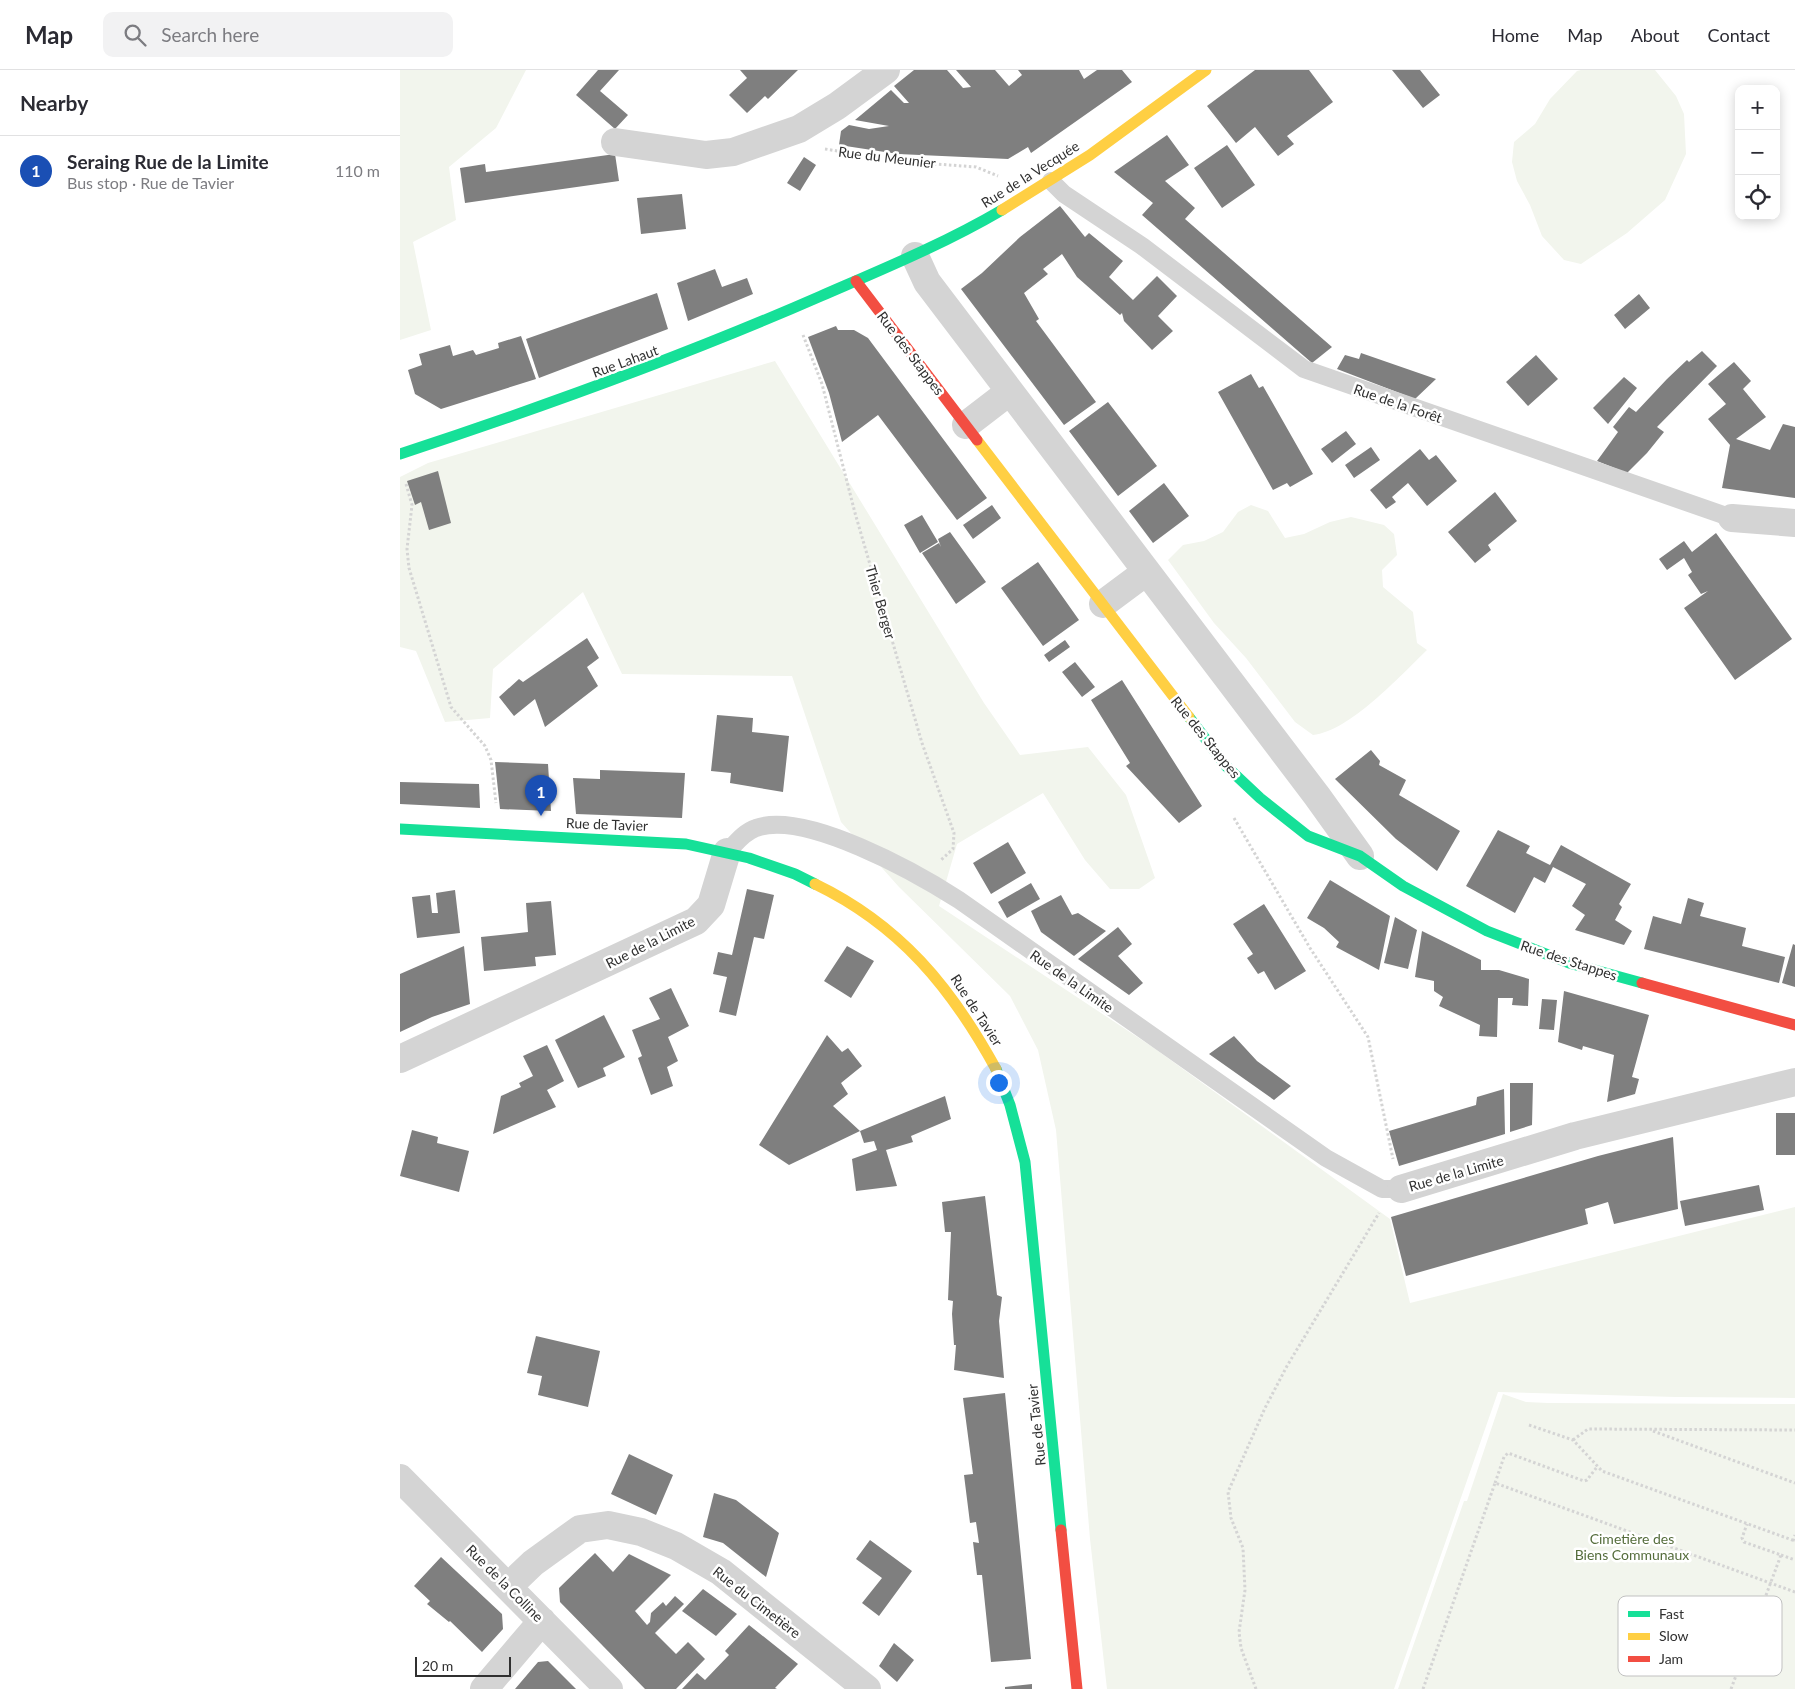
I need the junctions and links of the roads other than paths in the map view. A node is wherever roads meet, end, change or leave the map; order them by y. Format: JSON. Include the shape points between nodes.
{"nodes":[{"id":1,"x":886,"y":70,"type":"edge"},
{"id":2,"x":1206,"y":70,"type":"edge"},
{"id":3,"x":615,"y":142,"type":"dead end"},
{"id":4,"x":1051,"y":181,"type":"junction"},
{"id":5,"x":915,"y":256,"type":"junction"},
{"id":6,"x":856,"y":281,"type":"junction"},
{"id":7,"x":1009,"y":392,"type":"junction"},
{"id":8,"x":966,"y":425,"type":"junction"},
{"id":9,"x":400,"y":454,"type":"edge"},
{"id":10,"x":1732,"y":518,"type":"joint"},
{"id":11,"x":1795,"y":523,"type":"edge"},
{"id":12,"x":1146,"y":572,"type":"junction"},
{"id":13,"x":1103,"y":604,"type":"junction"},
{"id":14,"x":400,"y":829,"type":"edge"},
{"id":15,"x":727,"y":852,"type":"junction"},
{"id":16,"x":1360,"y":856,"type":"junction"},
{"id":17,"x":1795,"y":1025,"type":"edge"},
{"id":18,"x":400,"y":1059,"type":"edge"},
{"id":19,"x":1795,"y":1082,"type":"edge"},
{"id":20,"x":1401,"y":1189,"type":"joint"},
{"id":21,"x":400,"y":1478,"type":"edge"},
{"id":22,"x":508,"y":1587,"type":"junction"},
{"id":23,"x":542,"y":1621,"type":"junction"},
{"id":24,"x":484,"y":1689,"type":"edge"},
{"id":25,"x":609,"y":1689,"type":"edge"},
{"id":26,"x":867,"y":1689,"type":"edge"},
{"id":27,"x":1077,"y":1689,"type":"edge"}],
"edges":[{"from":1,"to":3,"type":"street","via":[[818,118],[778,138],[717,155]]},
{"from":2,"to":4,"type":"street","name":"Rue de la Vecquée","via":[[1153,112]]},
{"from":4,"to":5,"type":"street","name":"Rue de la Vecquée"},
{"from":4,"to":10,"type":"lane","name":"Rue de la Forêt","via":[[1064,194],[1142,246],[1304,369]]},
{"from":5,"to":6,"type":"street","name":"Rue de la Vecquée"},
{"from":5,"to":7,"type":"street","name":"Rue des Stappes","via":[[927,282]]},
{"from":6,"to":8,"type":"street","name":"Rue des Stappes"},
{"from":6,"to":9,"type":"street","name":"Rue Lahaut","via":[[672,360],[541,408]]},
{"from":7,"to":8,"type":"street"},
{"from":7,"to":12,"type":"street","name":"Rue des Stappes"},
{"from":8,"to":13,"type":"street","name":"Rue des Stappes"},
{"from":10,"to":11,"type":"street","name":"Rue de la Forêt"},
{"from":12,"to":13,"type":"street"},
{"from":12,"to":16,"type":"street","name":"Rue des Stappes"},
{"from":13,"to":16,"type":"street","name":"Rue des Stappes","via":[[1226,766],[1308,836]]},
{"from":14,"to":15,"type":"street","name":"Rue de Tavier","via":[[660,841]]},
{"from":15,"to":18,"type":"street","name":"Rue de la Limite","via":[[711,905],[696,921]]},
{"from":15,"to":20,"type":"lane","name":"Rue de la Limite","via":[[746,833],[770,824],[796,826],[881,855],[959,900],[1326,1158],[1382,1189]]},
{"from":15,"to":27,"type":"street","name":"Rue de Tavier","via":[[800,874],[849,901],[895,933],[938,978],[974,1028],[998,1073],[1013,1113],[1025,1162]]},
{"from":16,"to":17,"type":"street","name":"Rue des Stappes","via":[[1444,909],[1524,946],[1569,963]]},
{"from":19,"to":20,"type":"street","name":"Rue de la Limite","via":[[1575,1136]]},
{"from":21,"to":22,"type":"street","name":"Rue de la Colline"},
{"from":22,"to":23,"type":"street","name":"Rue de la Colline"},
{"from":22,"to":26,"type":"street","name":"Rue du Cimetière","via":[[533,1563],[580,1529],[608,1525],[642,1532],[676,1546],[720,1572]]},
{"from":23,"to":24,"type":"street"},
{"from":23,"to":25,"type":"street","name":"Rue de la Colline"}]}
